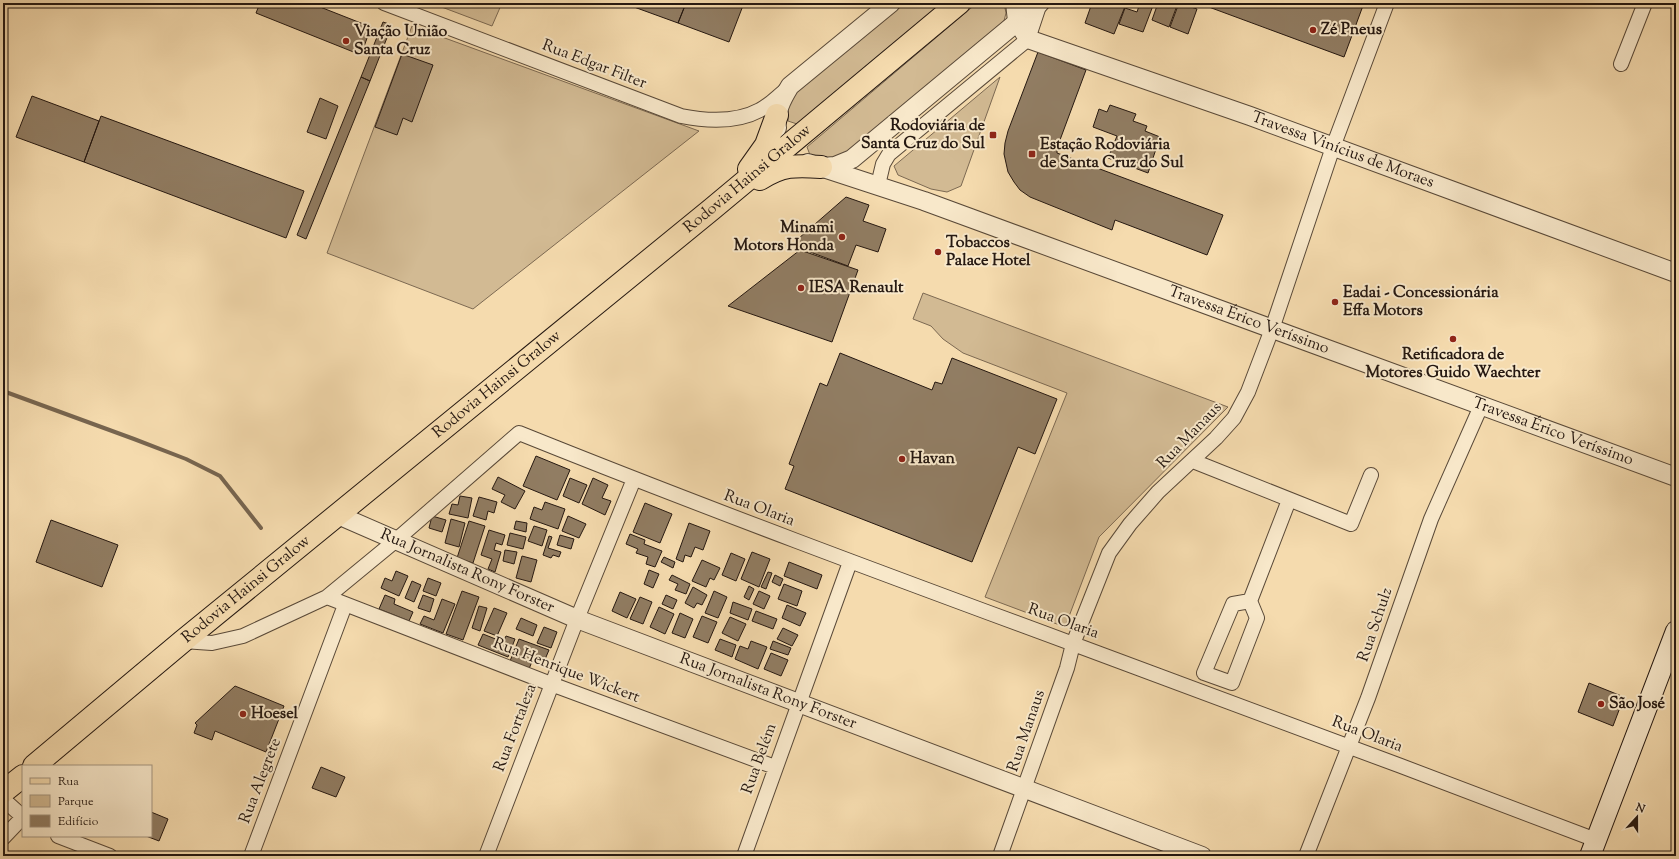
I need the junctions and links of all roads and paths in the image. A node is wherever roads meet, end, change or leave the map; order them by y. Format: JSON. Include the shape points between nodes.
{"nodes":[{"id":1,"x":384,"y":3,"type":"edge"},
{"id":2,"x":891,"y":3,"type":"edge"},
{"id":3,"x":959,"y":3,"type":"edge"},
{"id":4,"x":1016,"y":3,"type":"edge"},
{"id":5,"x":1040,"y":3,"type":"edge"},
{"id":6,"x":1387,"y":3,"type":"edge"},
{"id":7,"x":1645,"y":3,"type":"edge"},
{"id":8,"x":1017,"y":21,"type":"junction"},
{"id":9,"x":1028,"y":38,"type":"junction"},
{"id":10,"x":1621,"y":64,"type":"dead end"},
{"id":11,"x":790,"y":86,"type":"junction"},
{"id":12,"x":777,"y":115,"type":"junction"},
{"id":13,"x":1333,"y":147,"type":"junction"},
{"id":14,"x":786,"y":148,"type":"junction"},
{"id":15,"x":821,"y":167,"type":"junction"},
{"id":16,"x":878,"y":185,"type":"junction"},
{"id":17,"x":712,"y":209,"type":"junction"},
{"id":18,"x":1676,"y":273,"type":"edge"},
{"id":19,"x":1272,"y":329,"type":"junction"},
{"id":20,"x":1481,"y":406,"type":"junction"},
{"id":21,"x":1193,"y":461,"type":"junction"},
{"id":22,"x":1371,"y":475,"type":"dead end"},
{"id":23,"x":1676,"y":477,"type":"edge"},
{"id":24,"x":634,"y":479,"type":"junction"},
{"id":25,"x":1289,"y":500,"type":"junction"},
{"id":26,"x":338,"y":515,"type":"junction"},
{"id":27,"x":395,"y":541,"type":"junction"},
{"id":28,"x":850,"y":562,"type":"junction"},
{"id":29,"x":327,"y":597,"type":"junction"},
{"id":30,"x":1250,"y":601,"type":"junction"},
{"id":31,"x":345,"y":605,"type":"junction"},
{"id":32,"x":577,"y":619,"type":"junction"},
{"id":33,"x":1676,"y":631,"type":"edge"},
{"id":34,"x":184,"y":641,"type":"junction"},
{"id":35,"x":1073,"y":644,"type":"junction"},
{"id":36,"x":551,"y":684,"type":"junction"},
{"id":37,"x":798,"y":704,"type":"junction"},
{"id":38,"x":1348,"y":746,"type":"junction"},
{"id":39,"x":35,"y":765,"type":"edge"},
{"id":40,"x":775,"y":767,"type":"junction"},
{"id":41,"x":22,"y":777,"type":"edge"},
{"id":42,"x":1025,"y":789,"type":"junction"},
{"id":43,"x":3,"y":792,"type":"edge"},
{"id":44,"x":3,"y":799,"type":"edge"},
{"id":45,"x":22,"y":816,"type":"edge"},
{"id":46,"x":22,"y":818,"type":"edge"},
{"id":47,"x":61,"y":837,"type":"edge"},
{"id":48,"x":3,"y":838,"type":"edge"},
{"id":49,"x":1593,"y":848,"type":"edge"},
{"id":50,"x":110,"y":856,"type":"edge"},
{"id":51,"x":251,"y":856,"type":"edge"},
{"id":52,"x":486,"y":856,"type":"edge"},
{"id":53,"x":744,"y":856,"type":"edge"},
{"id":54,"x":1000,"y":856,"type":"edge"},
{"id":55,"x":1202,"y":856,"type":"edge"},
{"id":56,"x":1306,"y":856,"type":"edge"}],
"edges":[{"from":1,"to":11,"type":"street","name":"Rua Edgar Filter","via":[[669,112],[699,120],[718,120],[760,110]]},
{"from":2,"to":11,"type":"street"},
{"from":3,"to":14,"type":"main road","name":"Rodovia Hainsi Gralow"},
{"from":4,"to":8,"type":"street"},
{"from":5,"to":8,"type":"street"},
{"from":5,"to":9,"type":"street"},
{"from":6,"to":13,"type":"street","name":"Rua Manaus"},
{"from":7,"to":10,"type":"street"},
{"from":8,"to":9,"type":"street"},
{"from":8,"to":15,"type":"street","via":[[852,159],[835,166]]},
{"from":9,"to":13,"type":"street","name":"Travessa Vinícius de Moraes"},
{"from":9,"to":16,"type":"street","via":[[889,154],[883,164]]},
{"from":11,"to":12,"type":"street","via":[[781,101]]},
{"from":12,"to":14,"type":"street","via":[[778,136]]},
{"from":12,"to":17,"type":"main road","via":[[766,145],[756,161]]},
{"from":13,"to":18,"type":"street","name":"Travessa Vinícius de Moraes"},
{"from":13,"to":19,"type":"street","name":"Rua Manaus"},
{"from":14,"to":15,"type":"street","name":"Travessa Érico Veríssimo","via":[[803,161]]},
{"from":14,"to":17,"type":"main road","name":"Rodovia Hainsi Gralow"},
{"from":15,"to":16,"type":"street","name":"Travessa Érico Veríssimo"},
{"from":15,"to":17,"type":"main road","via":[[786,166],[774,170]]},
{"from":16,"to":19,"type":"street","name":"Travessa Érico Veríssimo"},
{"from":17,"to":26,"type":"main road","name":"Rodovia Hainsi Gralow"},
{"from":19,"to":20,"type":"street","name":"Travessa Érico Veríssimo"},
{"from":19,"to":21,"type":"street","name":"Rua Manaus","via":[[1248,392],[1234,418]]},
{"from":20,"to":23,"type":"street","name":"Travessa Érico Veríssimo"},
{"from":20,"to":38,"type":"street","name":"Rua Schulz","via":[[1431,519],[1368,698]]},
{"from":21,"to":25,"type":"street"},
{"from":21,"to":35,"type":"street","name":"Rua Manaus","via":[[1158,492],[1109,553]]},
{"from":22,"to":25,"type":"street","via":[[1351,524]]},
{"from":24,"to":27,"type":"street","name":"Rua Olaria","via":[[518,433]]},
{"from":24,"to":28,"type":"street","name":"Rua Olaria"},
{"from":24,"to":32,"type":"street","name":"Rua Fortaleza"},
{"from":25,"to":30,"type":"street"},
{"from":26,"to":27,"type":"street","name":"Rua Jornalista Rony Forster"},
{"from":26,"to":34,"type":"main road","name":"Rodovia Hainsi Gralow"},
{"from":27,"to":29,"type":"street"},
{"from":27,"to":32,"type":"street","name":"Rua Jornalista Rony Forster"},
{"from":28,"to":35,"type":"street","name":"Rua Olaria"},
{"from":28,"to":37,"type":"street","name":"Rua Belém"},
{"from":29,"to":31,"type":"street","name":"Rua Henrique Wickert"},
{"from":29,"to":34,"type":"street","via":[[243,636],[212,643]]},
{"from":30,"to":30,"type":"street","via":[[1233,604],[1204,673],[1232,683],[1257,618]]},
{"from":31,"to":36,"type":"street","name":"Rua Henrique Wickert"},
{"from":31,"to":51,"type":"street","name":"Rua Alegrete"},
{"from":32,"to":36,"type":"street","name":"Rua Fortaleza"},
{"from":32,"to":37,"type":"street","name":"Rua Jornalista Rony Forster"},
{"from":33,"to":49,"type":"main road"},
{"from":34,"to":39,"type":"main road","name":"Rodovia Hainsi Gralow"},
{"from":35,"to":38,"type":"street","name":"Rua Olaria"},
{"from":35,"to":42,"type":"street","name":"Rua Manaus"},
{"from":36,"to":40,"type":"street","name":"Rua Henrique Wickert"},
{"from":36,"to":52,"type":"street","name":"Rua Fortaleza"},
{"from":37,"to":40,"type":"street","name":"Rua Belém"},
{"from":37,"to":42,"type":"street","name":"Rua Jornalista Rony Forster"},
{"from":38,"to":49,"type":"street","name":"Rua Olaria"},
{"from":38,"to":56,"type":"street","name":"Rua Schulz"},
{"from":40,"to":53,"type":"street","name":"Rua Belém"},
{"from":41,"to":43,"type":"main road"},
{"from":42,"to":54,"type":"street","name":"Rua Manaus"},
{"from":42,"to":55,"type":"street","name":"Rua Jornalista Rony Forster"},
{"from":44,"to":45,"type":"street"},
{"from":46,"to":48,"type":"street"},
{"from":47,"to":50,"type":"street"}]}
